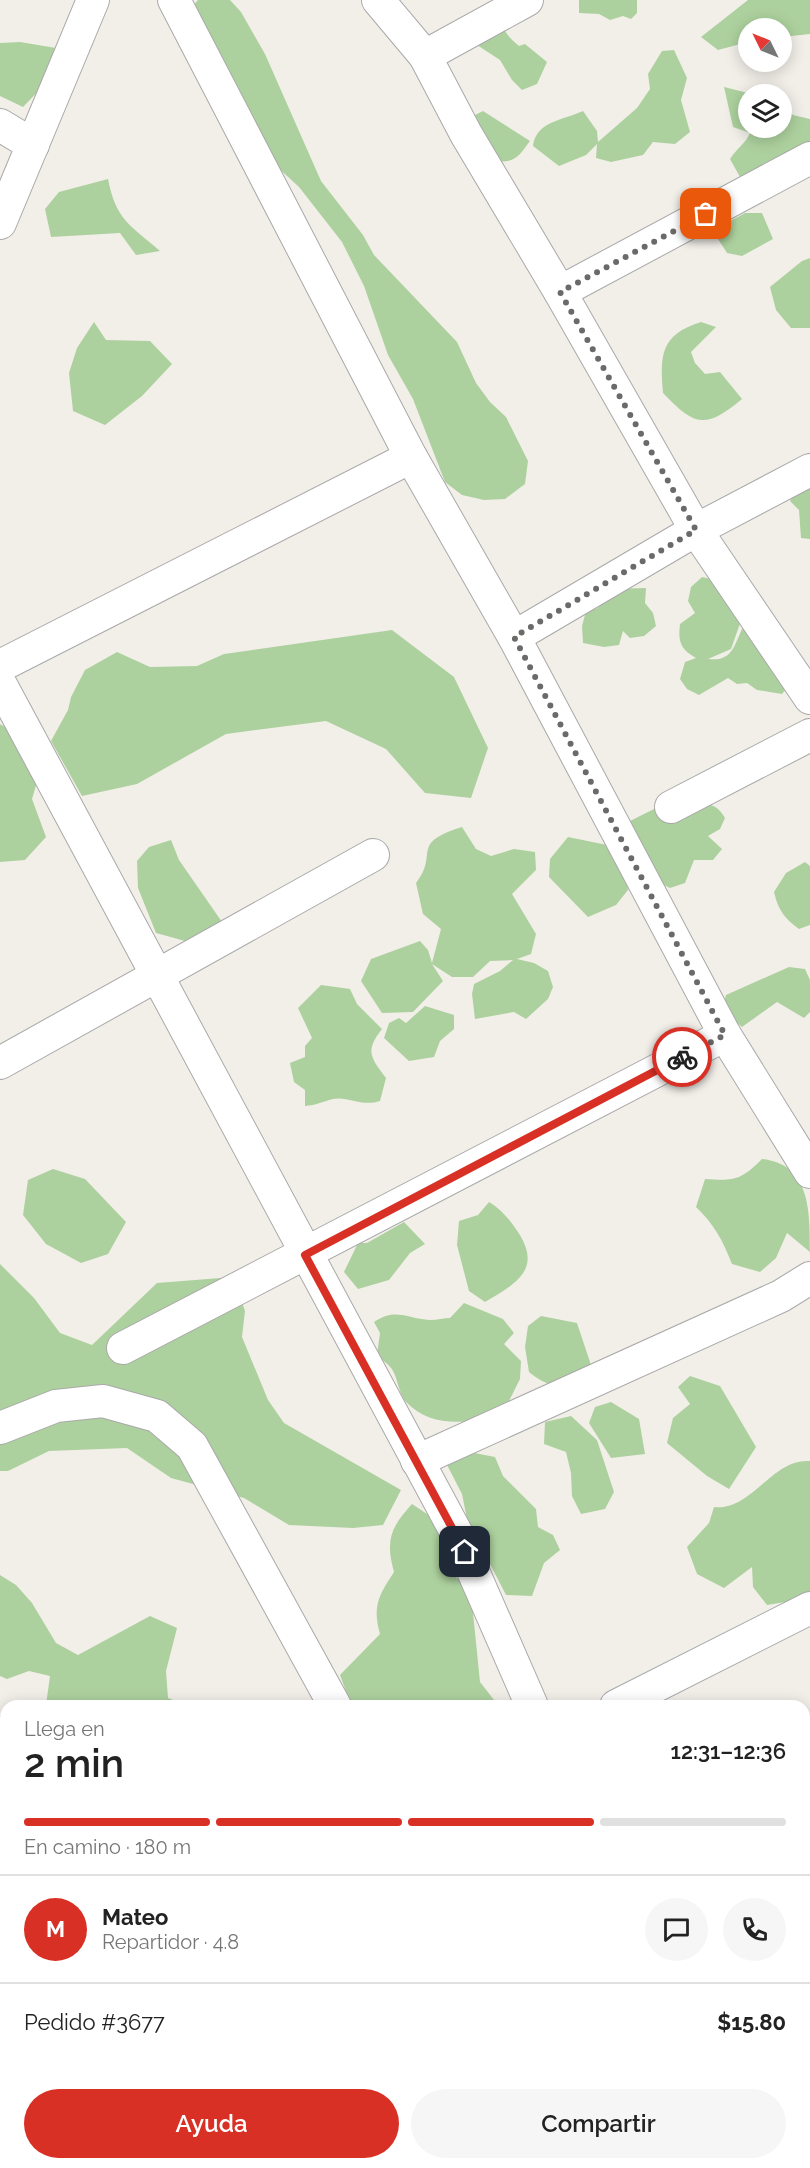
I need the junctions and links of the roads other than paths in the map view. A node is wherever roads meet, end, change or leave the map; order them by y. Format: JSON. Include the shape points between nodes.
{"nodes":[{"id":1,"x":93,"y":0,"type":"edge"},
{"id":2,"x":174,"y":0,"type":"edge"},
{"id":3,"x":378,"y":0,"type":"edge"},
{"id":4,"x":527,"y":0,"type":"edge"},
{"id":5,"x":424,"y":56,"type":"junction"},
{"id":6,"x":0,"y":125,"type":"edge"},
{"id":7,"x":33,"y":145,"type":"junction"},
{"id":8,"x":810,"y":158,"type":"edge"},
{"id":9,"x":0,"y":223,"type":"edge"},
{"id":10,"x":560,"y":292,"type":"junction"},
{"id":11,"x":411,"y":457,"type":"junction"},
{"id":12,"x":810,"y":470,"type":"edge"},
{"id":13,"x":696,"y":530,"type":"junction"},
{"id":14,"x":514,"y":637,"type":"junction"},
{"id":15,"x":0,"y":666,"type":"edge"},
{"id":16,"x":0,"y":683,"type":"edge"},
{"id":17,"x":810,"y":698,"type":"edge"},
{"id":18,"x":810,"y":735,"type":"edge"},
{"id":19,"x":672,"y":807,"type":"dead end"},
{"id":20,"x":373,"y":855,"type":"dead end"},
{"id":21,"x":157,"y":976,"type":"junction"},
{"id":22,"x":725,"y":1035,"type":"junction"},
{"id":23,"x":0,"y":1063,"type":"edge"},
{"id":24,"x":805,"y":1156,"type":"edge"},
{"id":25,"x":305,"y":1255,"type":"junction"},
{"id":26,"x":810,"y":1278,"type":"edge"},
{"id":27,"x":123,"y":1348,"type":"dead end"},
{"id":28,"x":0,"y":1428,"type":"edge"},
{"id":29,"x":417,"y":1461,"type":"junction"},
{"id":30,"x":810,"y":1608,"type":"edge"},
{"id":31,"x":332,"y":1700,"type":"edge"},
{"id":32,"x":528,"y":1700,"type":"edge"},
{"id":33,"x":628,"y":1700,"type":"edge"}],
"edges":[{"from":1,"to":7,"type":"street"},
{"from":2,"to":11,"type":"street"},
{"from":3,"to":5,"type":"street"},
{"from":4,"to":5,"type":"street"},
{"from":5,"to":10,"type":"street"},
{"from":6,"to":7,"type":"street"},
{"from":7,"to":9,"type":"street"},
{"from":8,"to":10,"type":"street"},
{"from":10,"to":13,"type":"street"},
{"from":11,"to":14,"type":"street"},
{"from":11,"to":15,"type":"street"},
{"from":12,"to":13,"type":"street"},
{"from":13,"to":14,"type":"street"},
{"from":13,"to":17,"type":"street"},
{"from":14,"to":22,"type":"street"},
{"from":16,"to":21,"type":"street"},
{"from":18,"to":19,"type":"street"},
{"from":20,"to":21,"type":"street"},
{"from":21,"to":23,"type":"street"},
{"from":21,"to":25,"type":"street"},
{"from":22,"to":24,"type":"street"},
{"from":22,"to":25,"type":"street"},
{"from":25,"to":27,"type":"street"},
{"from":25,"to":29,"type":"street"},
{"from":26,"to":29,"type":"street","via":[[781,1296]]},
{"from":28,"to":31,"type":"street","via":[[56,1407],[104,1401],[157,1416],[192,1446]]},
{"from":29,"to":32,"type":"street","via":[[456,1532]]},
{"from":30,"to":33,"type":"street"}]}
